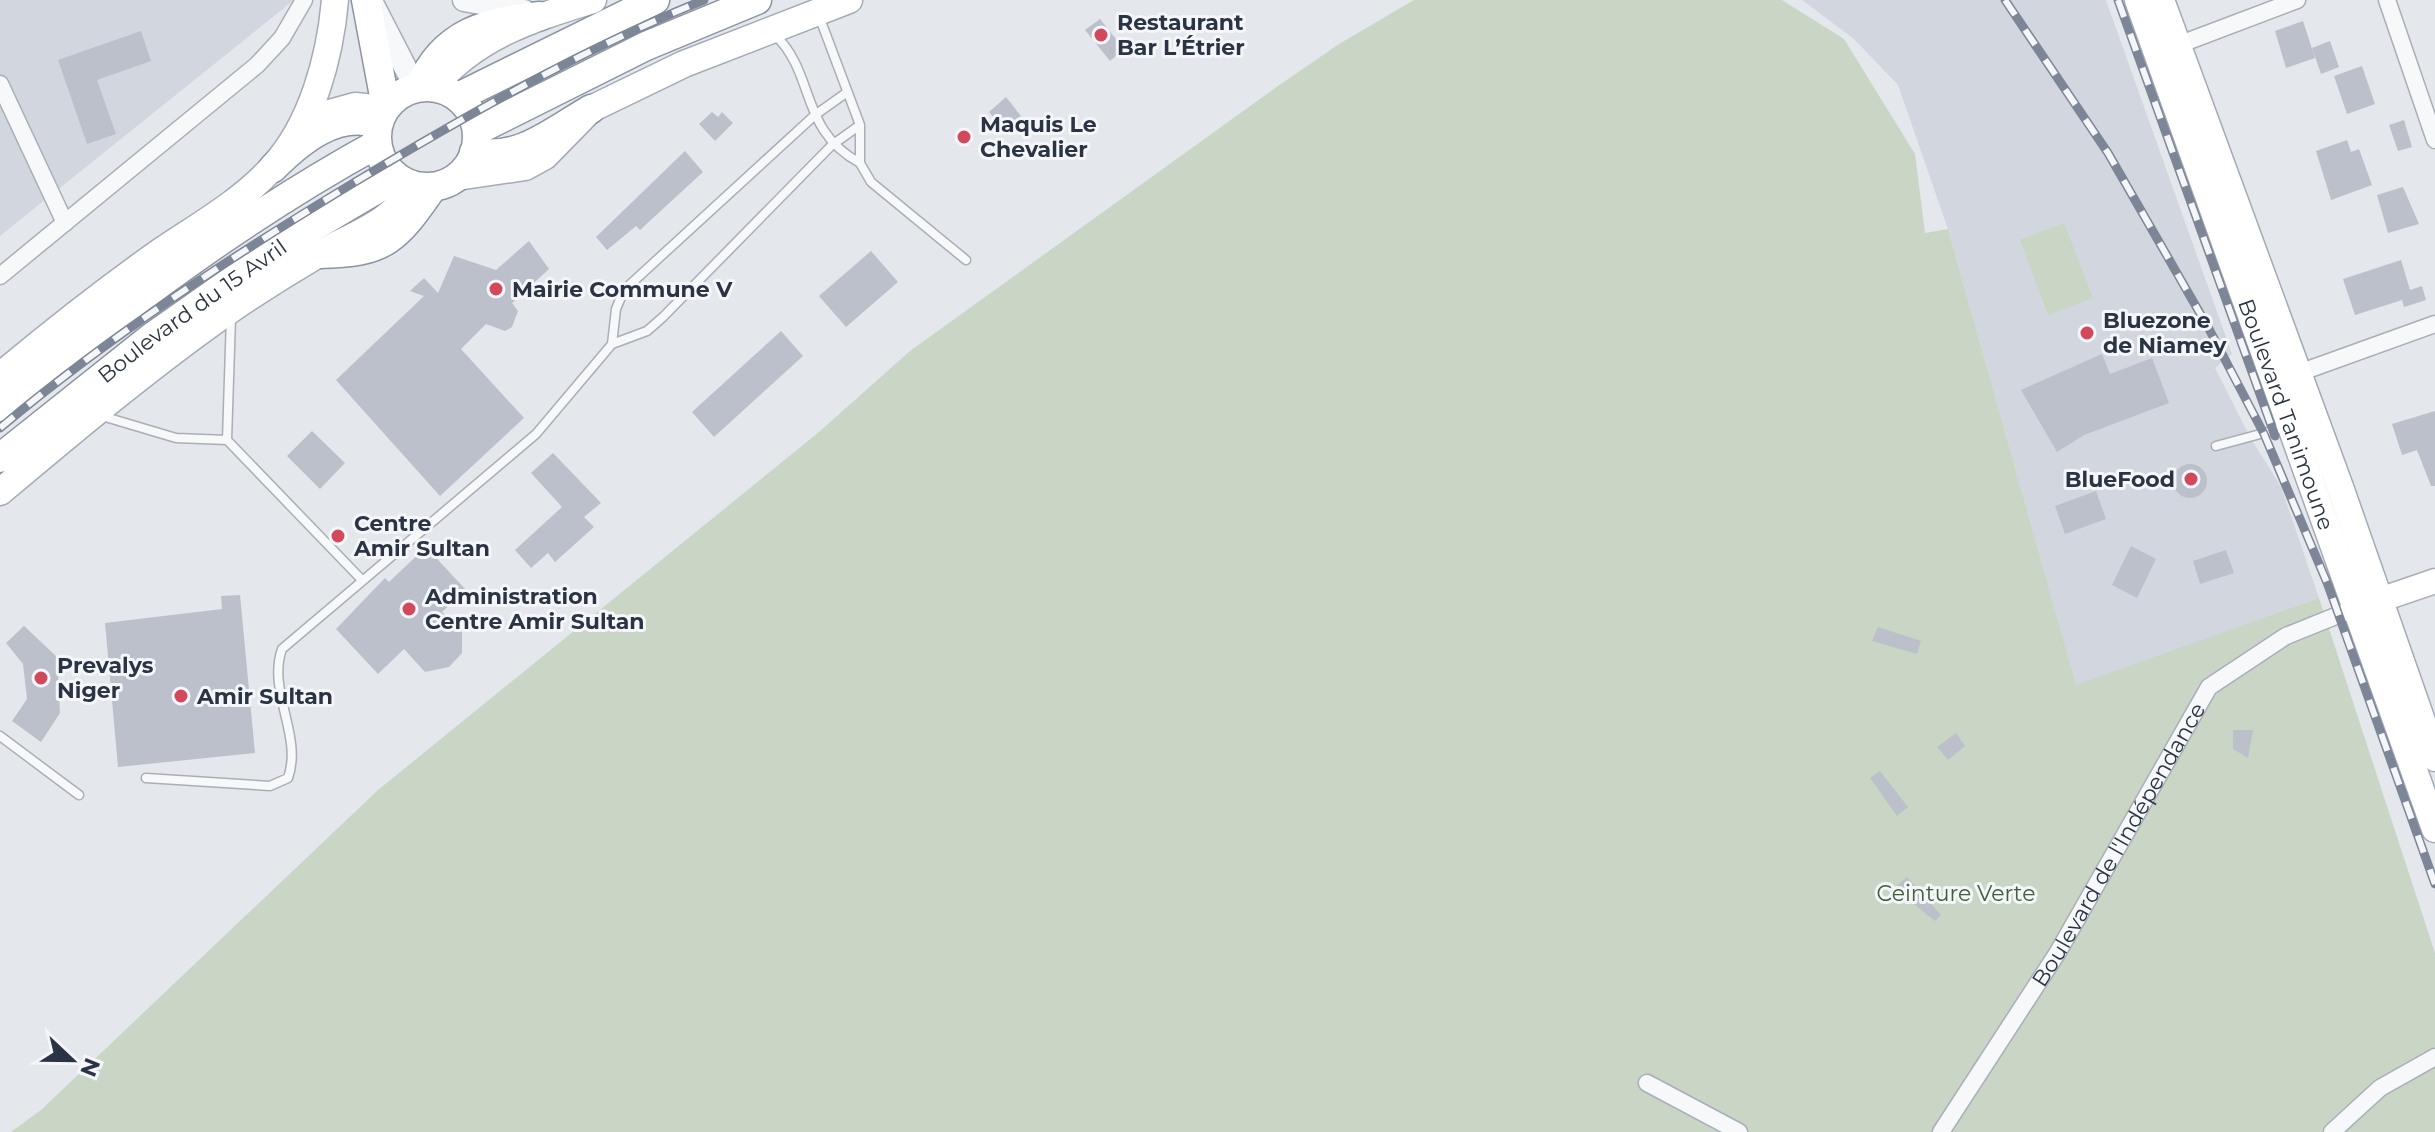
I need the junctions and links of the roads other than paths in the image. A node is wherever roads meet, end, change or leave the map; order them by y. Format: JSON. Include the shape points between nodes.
{"nodes":[{"id":1,"x":304,"y":0,"type":"edge"},
{"id":2,"x":335,"y":0,"type":"edge"},
{"id":3,"x":368,"y":0,"type":"edge"},
{"id":4,"x":464,"y":0,"type":"edge"},
{"id":5,"x":593,"y":0,"type":"edge"},
{"id":6,"x":655,"y":0,"type":"edge"},
{"id":7,"x":757,"y":0,"type":"edge"},
{"id":8,"x":849,"y":0,"type":"edge"},
{"id":9,"x":2138,"y":0,"type":"edge"},
{"id":10,"x":2161,"y":0,"type":"edge"},
{"id":11,"x":2297,"y":0,"type":"edge"},
{"id":12,"x":2387,"y":0,"type":"edge"},
{"id":13,"x":818,"y":12,"type":"junction"},
{"id":14,"x":545,"y":14,"type":"junction"},
{"id":15,"x":770,"y":30,"type":"junction"},
{"id":16,"x":2178,"y":45,"type":"junction"},
{"id":17,"x":0,"y":84,"type":"edge"},
{"id":18,"x":2435,"y":85,"type":"edge"},
{"id":19,"x":437,"y":90,"type":"junction"},
{"id":20,"x":2417,"y":91,"type":"junction"},
{"id":21,"x":846,"y":93,"type":"junction"},
{"id":22,"x":591,"y":109,"type":"junction"},
{"id":23,"x":815,"y":115,"type":"junction"},
{"id":24,"x":382,"y":121,"type":"junction"},
{"id":25,"x":860,"y":125,"type":"junction"},
{"id":26,"x":294,"y":136,"type":"junction"},
{"id":27,"x":2435,"y":140,"type":"edge"},
{"id":28,"x":476,"y":141,"type":"junction"},
{"id":29,"x":832,"y":145,"type":"junction"},
{"id":30,"x":860,"y":163,"type":"junction"},
{"id":31,"x":273,"y":168,"type":"junction"},
{"id":32,"x":425,"y":182,"type":"junction"},
{"id":33,"x":65,"y":223,"type":"junction"},
{"id":34,"x":319,"y":254,"type":"joint"},
{"id":35,"x":966,"y":260,"type":"dead end"},
{"id":36,"x":0,"y":276,"type":"edge"},
{"id":37,"x":231,"y":310,"type":"junction"},
{"id":38,"x":2435,"y":324,"type":"edge"},
{"id":39,"x":612,"y":344,"type":"junction"},
{"id":40,"x":2296,"y":374,"type":"junction"},
{"id":41,"x":0,"y":376,"type":"edge"},
{"id":42,"x":0,"y":407,"type":"edge"},
{"id":43,"x":94,"y":413,"type":"junction"},
{"id":44,"x":2302,"y":422,"type":"junction"},
{"id":45,"x":227,"y":440,"type":"junction"},
{"id":46,"x":2216,"y":446,"type":"dead end"},
{"id":47,"x":0,"y":458,"type":"edge"},
{"id":48,"x":0,"y":492,"type":"edge"},
{"id":49,"x":361,"y":579,"type":"junction"},
{"id":50,"x":2435,"y":581,"type":"edge"},
{"id":51,"x":2368,"y":604,"type":"junction"},
{"id":52,"x":0,"y":736,"type":"edge"},
{"id":53,"x":2435,"y":758,"type":"edge"},
{"id":54,"x":146,"y":778,"type":"dead end"},
{"id":55,"x":79,"y":795,"type":"dead end"},
{"id":56,"x":2435,"y":829,"type":"edge"},
{"id":57,"x":2435,"y":1057,"type":"edge"},
{"id":58,"x":1647,"y":1083,"type":"dead end"},
{"id":59,"x":1739,"y":1132,"type":"edge"},
{"id":60,"x":1941,"y":1132,"type":"edge"},
{"id":61,"x":2332,"y":1132,"type":"edge"}],
"edges":[{"from":1,"to":33,"type":"street","via":[[282,38],[257,65]]},
{"from":2,"to":26,"type":"main road","via":[[319,79]]},
{"from":3,"to":19,"type":"street","via":[[407,71]]},
{"from":3,"to":24,"type":"highway"},
{"from":4,"to":14,"type":"street"},
{"from":5,"to":14,"type":"main road"},
{"from":6,"to":19,"type":"highway"},
{"from":7,"to":28,"type":"highway","via":[[646,46]]},
{"from":8,"to":13,"type":"main road"},
{"from":9,"to":44,"type":"main road","name":"Boulevard Tanimoune"},
{"from":10,"to":16,"type":"main road","name":"Boulevard Tanimoune"},
{"from":11,"to":16,"type":"street"},
{"from":12,"to":20,"type":"street"},
{"from":13,"to":15,"type":"main road"},
{"from":13,"to":21,"type":"lane"},
{"from":14,"to":19,"type":"highway","via":[[487,22],[466,31],[435,58]]},
{"from":15,"to":22,"type":"main road"},
{"from":15,"to":23,"type":"lane","via":[[789,48]]},
{"from":16,"to":40,"type":"main road","name":"Boulevard Tanimoune"},
{"from":17,"to":33,"type":"street"},
{"from":18,"to":20,"type":"street"},
{"from":19,"to":24,"type":"highway","via":[[395,97]]},
{"from":19,"to":28,"type":"highway"},
{"from":20,"to":27,"type":"street"},
{"from":21,"to":23,"type":"lane"},
{"from":21,"to":25,"type":"lane"},
{"from":22,"to":28,"type":"highway","via":[[519,151],[501,156]]},
{"from":22,"to":32,"type":"main road","via":[[545,156],[525,167]]},
{"from":23,"to":29,"type":"lane"},
{"from":23,"to":39,"type":"lane","via":[[624,290]]},
{"from":24,"to":26,"type":"main road","via":[[371,105],[328,112]]},
{"from":24,"to":31,"type":"highway","via":[[352,121],[325,129]]},
{"from":24,"to":32,"type":"highway","via":[[383,164]]},
{"from":24,"to":42,"type":"highway","name":"Boulevard du 15 Avril"},
{"from":25,"to":29,"type":"lane"},
{"from":25,"to":30,"type":"lane"},
{"from":26,"to":31,"type":"main road"},
{"from":28,"to":32,"type":"highway"},
{"from":29,"to":30,"type":"lane"},
{"from":29,"to":39,"type":"lane","via":[[663,317],[647,331]]},
{"from":30,"to":35,"type":"lane","via":[[871,182]]},
{"from":31,"to":41,"type":"main road"},
{"from":32,"to":34,"type":"highway","via":[[400,231],[384,243],[357,253]]},
{"from":32,"to":47,"type":"highway","name":"Boulevard du 15 Avril","via":[[284,244],[152,337]]},
{"from":33,"to":36,"type":"street"},
{"from":34,"to":37,"type":"main road","name":"Boulevard du 15 Avril"},
{"from":37,"to":43,"type":"main road","name":"Boulevard du 15 Avril"},
{"from":37,"to":45,"type":"lane"},
{"from":38,"to":40,"type":"street"},
{"from":39,"to":49,"type":"lane","via":[[536,434]]},
{"from":40,"to":44,"type":"main road","name":"Boulevard Tanimoune"},
{"from":43,"to":45,"type":"lane","via":[[176,438]]},
{"from":43,"to":48,"type":"main road","name":"Boulevard du 15 Avril"},
{"from":44,"to":46,"type":"lane"},
{"from":44,"to":51,"type":"main road","name":"Boulevard Tanimoune"},
{"from":45,"to":49,"type":"lane"},
{"from":49,"to":54,"type":"lane","via":[[282,649],[277,676],[294,762],[288,778],[270,786]]},
{"from":50,"to":51,"type":"main road","name":"Boulevard de l'Indépendance"},
{"from":51,"to":53,"type":"main road","name":"Boulevard Tanimoune"},
{"from":51,"to":56,"type":"main road","name":"Boulevard Tanimoune"},
{"from":51,"to":60,"type":"street","name":"Boulevard de l'Indépendance","via":[[2286,636],[2209,687],[2035,990]]},
{"from":52,"to":55,"type":"lane"},
{"from":57,"to":61,"type":"street","via":[[2380,1088]]},
{"from":58,"to":59,"type":"street"}]}
